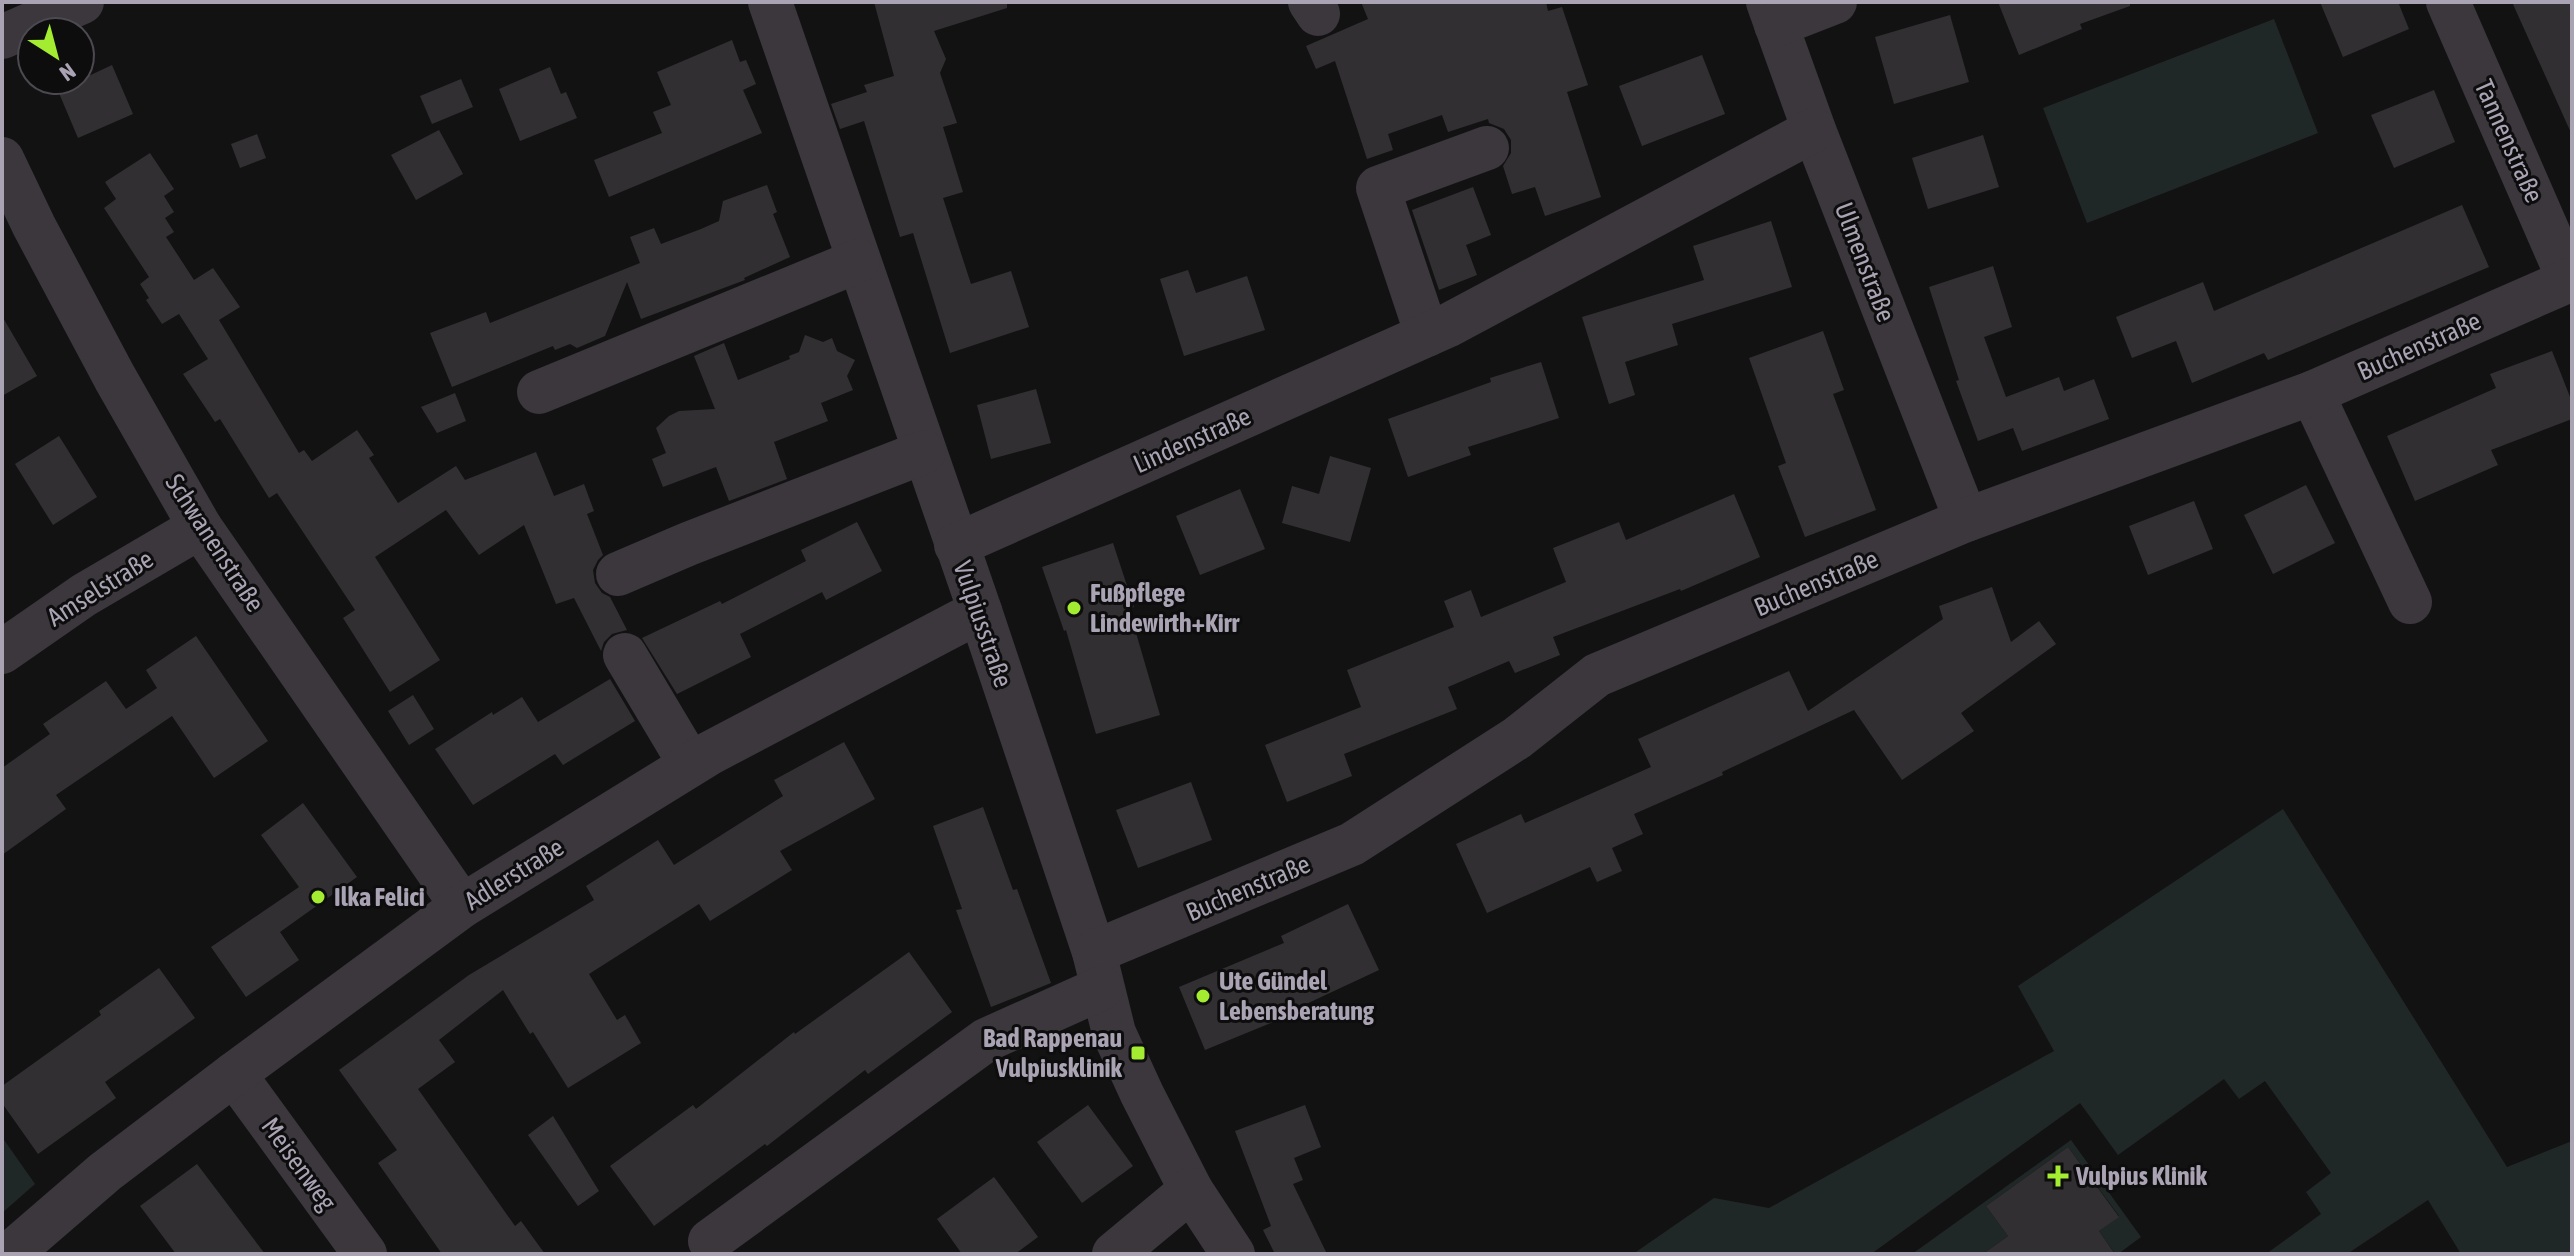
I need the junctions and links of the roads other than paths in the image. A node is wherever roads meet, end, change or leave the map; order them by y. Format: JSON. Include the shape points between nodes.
{"nodes":[{"id":1,"x":82,"y":2,"type":"edge"},
{"id":2,"x":770,"y":2,"type":"edge"},
{"id":3,"x":1835,"y":2,"type":"edge"},
{"id":4,"x":2448,"y":2,"type":"edge"},
{"id":5,"x":1772,"y":13,"type":"edge"},
{"id":6,"x":2,"y":37,"type":"edge"},
{"id":7,"x":1814,"y":130,"type":"junction"},
{"id":8,"x":1487,"y":148,"type":"dead end"},
{"id":9,"x":2,"y":159,"type":"edge"},
{"id":10,"x":858,"y":261,"type":"junction"},
{"id":11,"x":2571,"y":279,"type":"edge"},
{"id":12,"x":1427,"y":335,"type":"junction"},
{"id":13,"x":539,"y":392,"type":"dead end"},
{"id":14,"x":2312,"y":393,"type":"junction"},
{"id":15,"x":924,"y":452,"type":"junction"},
{"id":16,"x":1966,"y":520,"type":"junction"},
{"id":17,"x":200,"y":527,"type":"junction"},
{"id":18,"x":956,"y":545,"type":"junction"},
{"id":19,"x":618,"y":574,"type":"dead end"},
{"id":20,"x":2410,"y":602,"type":"dead end"},
{"id":21,"x":980,"y":611,"type":"junction"},
{"id":22,"x":2,"y":652,"type":"edge"},
{"id":23,"x":625,"y":655,"type":"dead end"},
{"id":24,"x":690,"y":764,"type":"junction"},
{"id":25,"x":462,"y":906,"type":"junction"},
{"id":26,"x":1098,"y":970,"type":"junction"},
{"id":27,"x":234,"y":1074,"type":"junction"},
{"id":28,"x":1191,"y":1190,"type":"junction"},
{"id":29,"x":710,"y":1241,"type":"dead end"},
{"id":30,"x":10,"y":1254,"type":"edge"},
{"id":31,"x":365,"y":1254,"type":"edge"},
{"id":32,"x":1114,"y":1254,"type":"edge"},
{"id":33,"x":1233,"y":1254,"type":"edge"}],
"edges":[{"from":1,"to":6,"type":"street"},
{"from":2,"to":10,"type":"street","name":"Vulpiusstraße"},
{"from":3,"to":5,"type":"street"},
{"from":4,"to":11,"type":"street","name":"Tannenstraße"},
{"from":5,"to":7,"type":"street","name":"Ulmenstraße"},
{"from":7,"to":12,"type":"street","name":"Lindenstraße"},
{"from":7,"to":16,"type":"street","name":"Ulmenstraße"},
{"from":8,"to":12,"type":"street","via":[[1378,188]]},
{"from":9,"to":17,"type":"street","name":"Schwanenstraße","via":[[115,378]]},
{"from":10,"to":13,"type":"street"},
{"from":10,"to":15,"type":"street","name":"Vulpiusstraße"},
{"from":11,"to":14,"type":"street","name":"Buchenstraße"},
{"from":12,"to":18,"type":"street","name":"Lindenstraße"},
{"from":14,"to":16,"type":"street","name":"Buchenstraße"},
{"from":14,"to":20,"type":"street"},
{"from":15,"to":18,"type":"street","name":"Vulpiusstraße"},
{"from":15,"to":19,"type":"street"},
{"from":16,"to":26,"type":"street","name":"Buchenstraße","via":[[1597,675],[1517,738],[1352,844]]},
{"from":17,"to":22,"type":"street","name":"Amselstraße","via":[[84,595]]},
{"from":17,"to":25,"type":"street","name":"Schwanenstraße"},
{"from":18,"to":21,"type":"street","name":"Vulpiusstraße"},
{"from":21,"to":24,"type":"street","name":"Adlerstraße"},
{"from":21,"to":26,"type":"street","name":"Vulpiusstraße"},
{"from":23,"to":24,"type":"street"},
{"from":24,"to":25,"type":"street","name":"Adlerstraße"},
{"from":25,"to":27,"type":"street","name":"Adlerstraße"},
{"from":26,"to":28,"type":"street","name":"Vulpiusstraße","via":[[1114,1033]]},
{"from":26,"to":29,"type":"street","via":[[986,1040]]},
{"from":27,"to":30,"type":"street","name":"Adlerstraße","via":[[105,1172]]},
{"from":27,"to":31,"type":"street","name":"Meisenweg"},
{"from":28,"to":32,"type":"street"},
{"from":28,"to":33,"type":"street","name":"Vulpiusstraße"}]}
